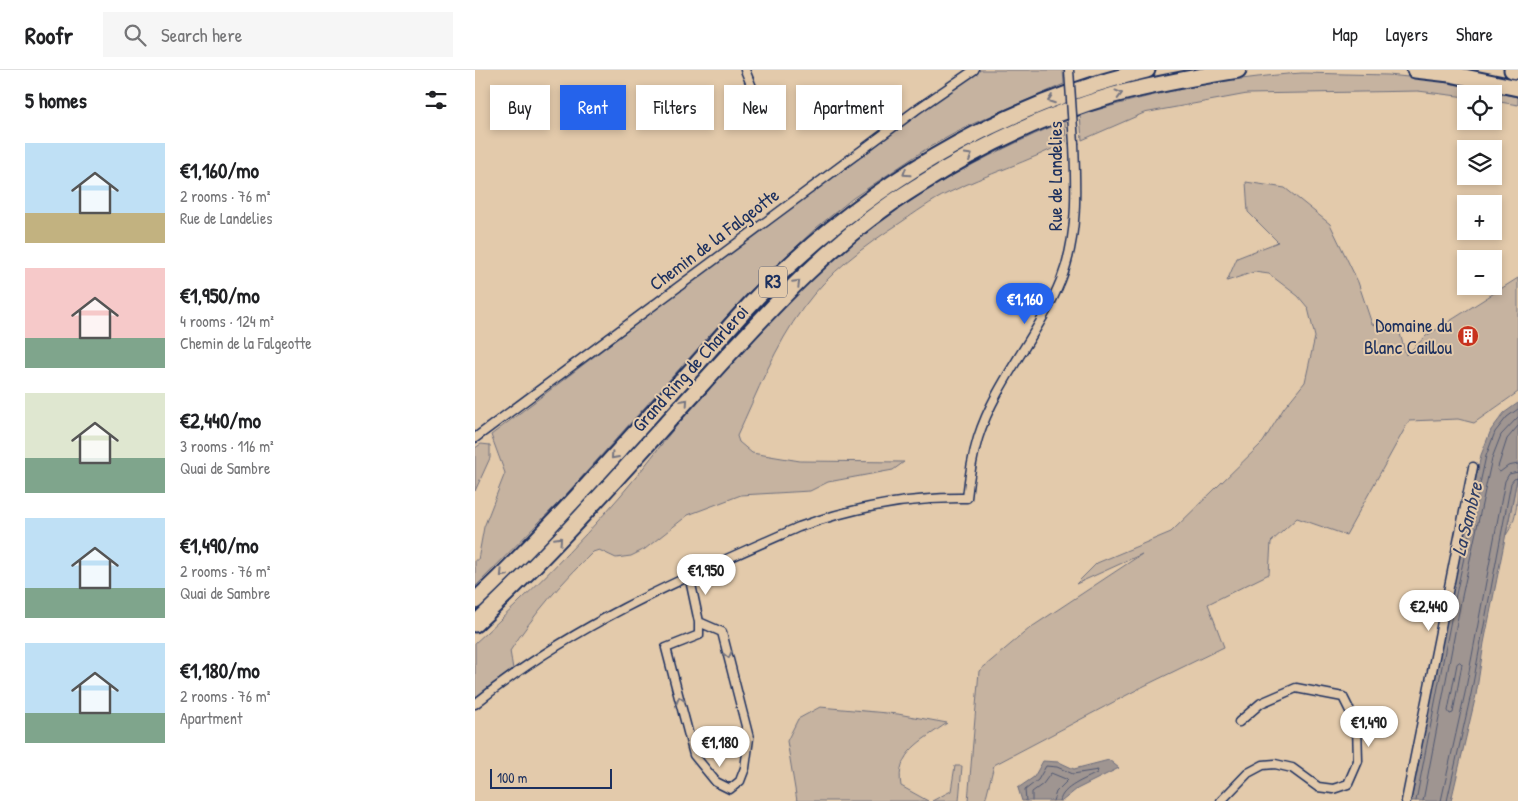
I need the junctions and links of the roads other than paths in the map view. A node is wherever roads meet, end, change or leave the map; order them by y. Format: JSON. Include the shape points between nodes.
{"nodes":[{"id":1,"x":745,"y":70,"type":"edge"},
{"id":2,"x":974,"y":70,"type":"edge"},
{"id":3,"x":1069,"y":70,"type":"edge"},
{"id":4,"x":1147,"y":70,"type":"edge"},
{"id":5,"x":1238,"y":70,"type":"edge"},
{"id":6,"x":1415,"y":70,"type":"edge"},
{"id":7,"x":1512,"y":70,"type":"edge"},
{"id":8,"x":1518,"y":71,"type":"edge"},
{"id":9,"x":751,"y":85,"type":"edge"},
{"id":10,"x":1518,"y":88,"type":"edge"},
{"id":11,"x":475,"y":438,"type":"edge"},
{"id":12,"x":1473,"y":467,"type":"dead end"},
{"id":13,"x":689,"y":575,"type":"junction"},
{"id":14,"x":475,"y":601,"type":"edge"},
{"id":15,"x":699,"y":622,"type":"junction"},
{"id":16,"x":475,"y":624,"type":"edge"},
{"id":17,"x":475,"y":704,"type":"edge"},
{"id":18,"x":1239,"y":722,"type":"dead end"},
{"id":19,"x":1221,"y":801,"type":"edge"},
{"id":20,"x":1406,"y":801,"type":"edge"}],
"edges":[{"from":1,"to":9,"type":"street"},
{"from":2,"to":11,"type":"street","name":"Chemin de la Falgeotte"},
{"from":3,"to":13,"type":"street","name":"Rue de Landelies","bridge":true,"via":[[1074,144],[1074,222],[1067,261],[1047,308],[987,417],[972,459],[967,498],[902,501],[855,509],[799,527]]},
{"from":4,"to":14,"type":"highway","name":"Grand Ring de Charleroi","number":"R3","one_way":true,"via":[[1038,104],[971,135],[905,173],[848,214],[744,311],[592,480]]},
{"from":16,"to":5,"type":"highway","name":"Grand Ring de Charleroi","number":"R3","one_way":true,"via":[[554,546],[804,276],[859,228],[915,187],[981,149],[1054,117],[1113,96]]},
{"from":6,"to":10,"type":"highway"},
{"from":7,"to":8,"type":"highway"},
{"from":12,"to":20,"type":"street"},
{"from":13,"to":15,"type":"street"},
{"from":13,"to":17,"type":"street","via":[[577,632]]},
{"from":15,"to":15,"type":"street","one_way":true,"via":[[722,632],[749,738],[745,768],[740,781],[730,789],[716,782],[694,755],[666,648],[699,635]]},
{"from":18,"to":19,"type":"street","via":[[1261,703],[1295,688],[1343,697],[1357,725],[1358,761],[1348,784],[1333,789],[1318,787],[1292,768],[1263,765],[1248,772]]}]}
